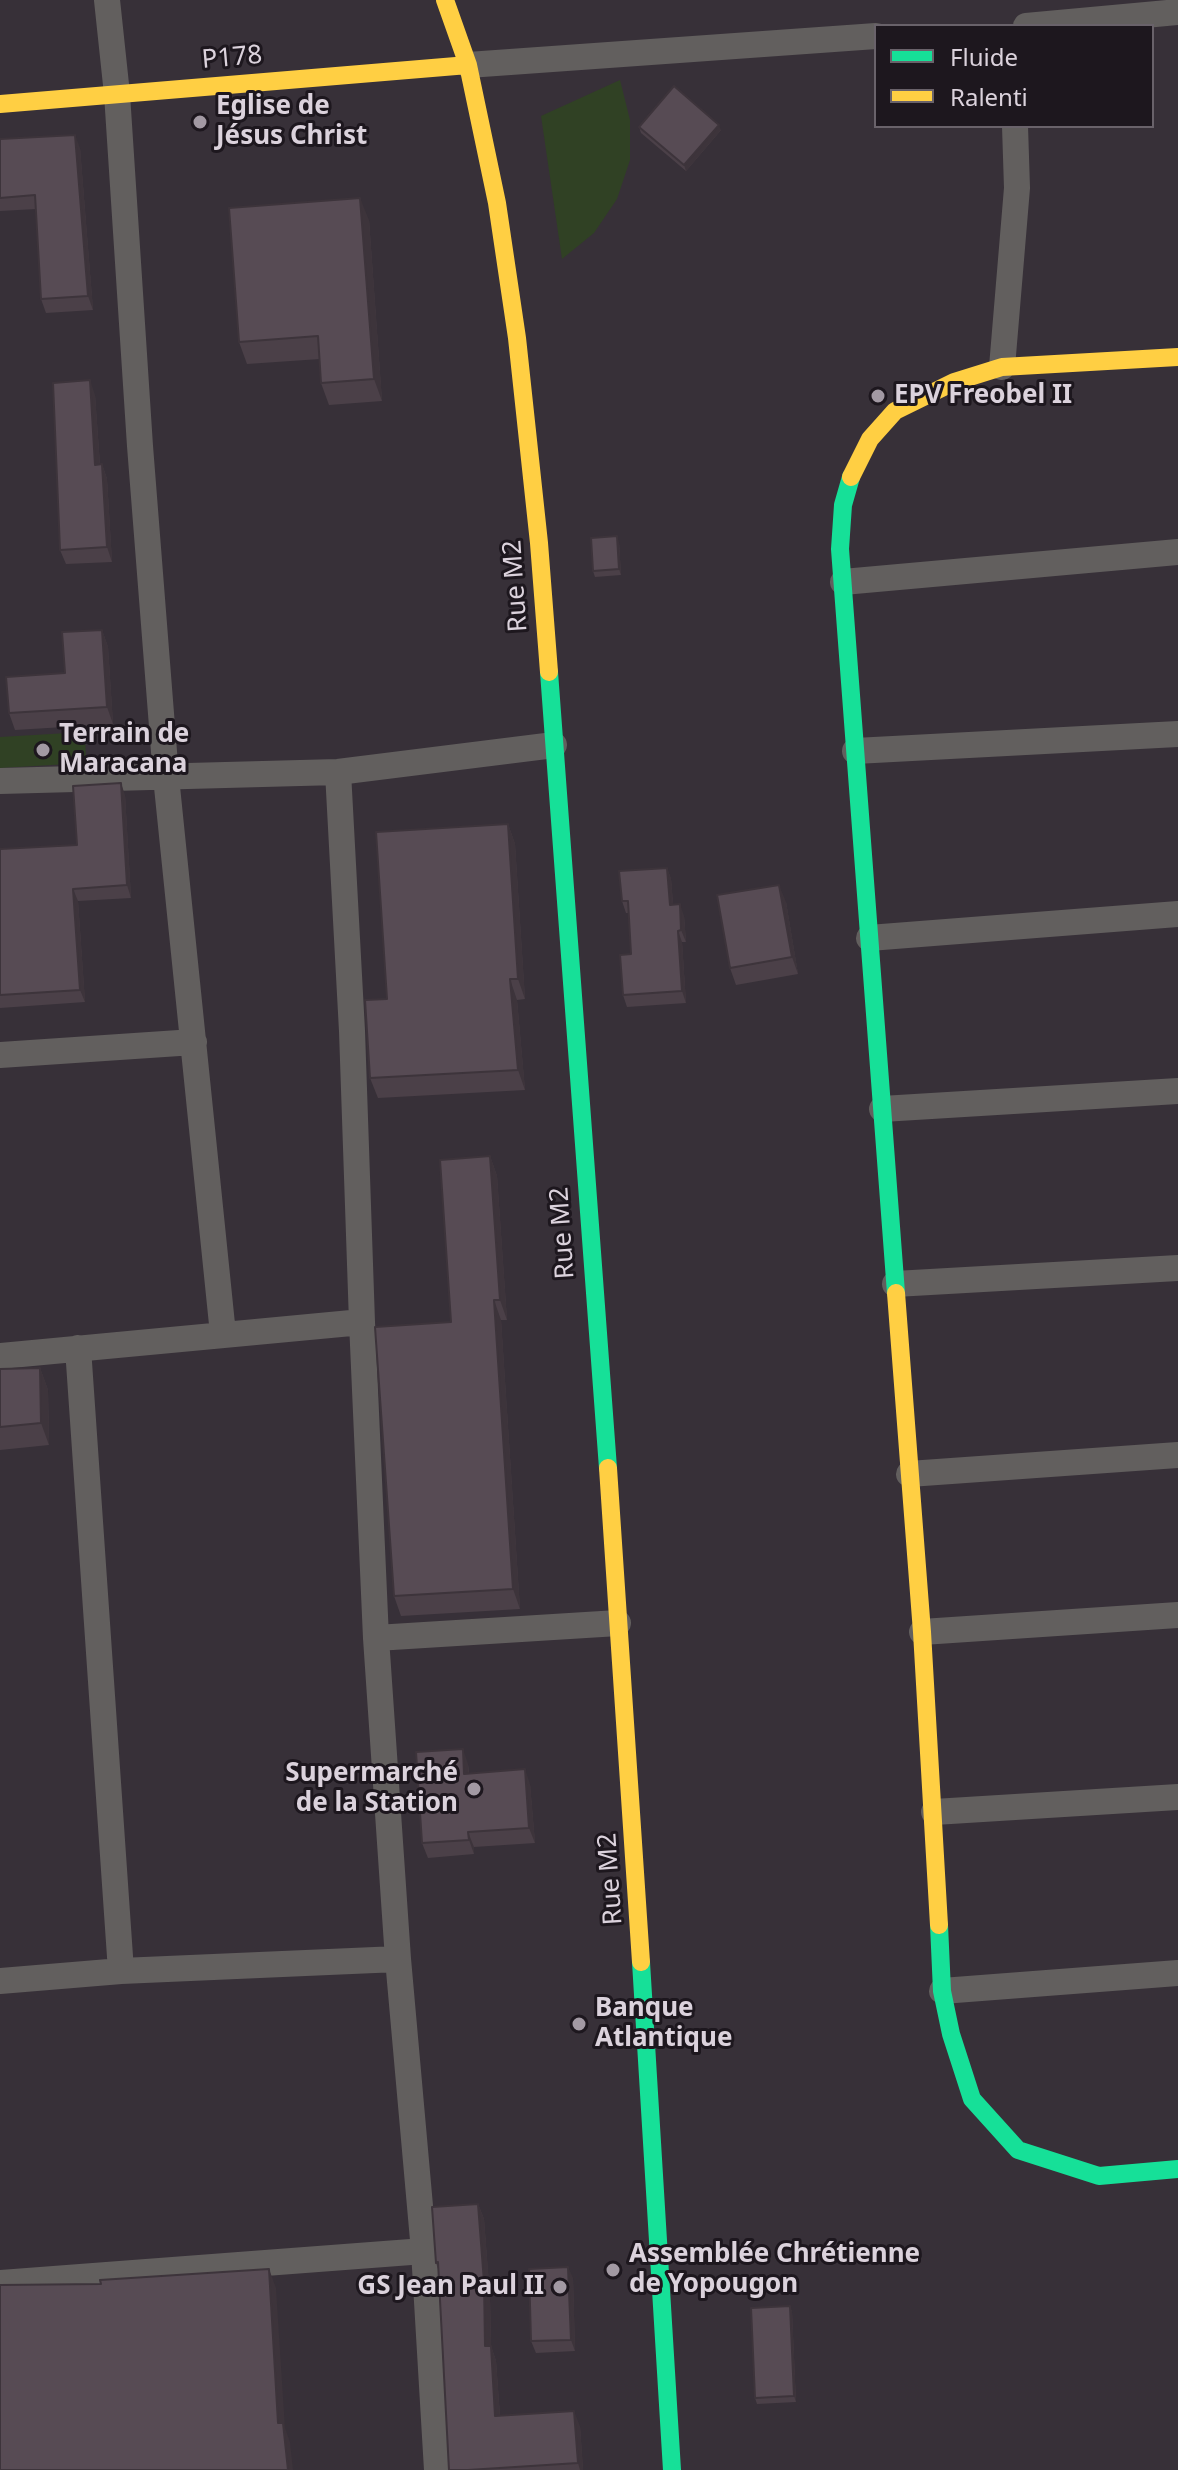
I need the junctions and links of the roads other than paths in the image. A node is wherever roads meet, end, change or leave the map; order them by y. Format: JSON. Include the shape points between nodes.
{"nodes":[{"id":1,"x":107,"y":0,"type":"edge"},
{"id":2,"x":445,"y":0,"type":"edge"},
{"id":3,"x":1178,"y":12,"type":"edge"},
{"id":4,"x":1048,"y":24,"type":"edge"},
{"id":5,"x":874,"y":36,"type":"edge"},
{"id":6,"x":468,"y":65,"type":"junction"},
{"id":7,"x":117,"y":94,"type":"junction"},
{"id":8,"x":0,"y":104,"type":"edge"},
{"id":9,"x":1015,"y":128,"type":"edge"},
{"id":10,"x":1178,"y":357,"type":"edge"},
{"id":11,"x":1002,"y":367,"type":"junction"},
{"id":12,"x":1178,"y":552,"type":"edge"},
{"id":13,"x":843,"y":582,"type":"junction"},
{"id":14,"x":1178,"y":734,"type":"edge"},
{"id":15,"x":554,"y":745,"type":"junction"},
{"id":16,"x":855,"y":751,"type":"junction"},
{"id":17,"x":338,"y":772,"type":"junction"},
{"id":18,"x":166,"y":777,"type":"junction"},
{"id":19,"x":0,"y":781,"type":"edge"},
{"id":20,"x":1178,"y":914,"type":"edge"},
{"id":21,"x":869,"y":938,"type":"junction"},
{"id":22,"x":194,"y":1042,"type":"junction"},
{"id":23,"x":0,"y":1055,"type":"edge"},
{"id":24,"x":1178,"y":1091,"type":"edge"},
{"id":25,"x":882,"y":1109,"type":"junction"},
{"id":26,"x":1178,"y":1268,"type":"edge"},
{"id":27,"x":895,"y":1284,"type":"junction"},
{"id":28,"x":362,"y":1322,"type":"junction"},
{"id":29,"x":223,"y":1334,"type":"junction"},
{"id":30,"x":78,"y":1348,"type":"junction"},
{"id":31,"x":0,"y":1356,"type":"edge"},
{"id":32,"x":1178,"y":1455,"type":"edge"},
{"id":33,"x":909,"y":1474,"type":"junction"},
{"id":34,"x":1178,"y":1615,"type":"edge"},
{"id":35,"x":618,"y":1623,"type":"junction"},
{"id":36,"x":922,"y":1632,"type":"junction"},
{"id":37,"x":376,"y":1638,"type":"junction"},
{"id":38,"x":1178,"y":1797,"type":"edge"},
{"id":39,"x":934,"y":1812,"type":"junction"},
{"id":40,"x":398,"y":1959,"type":"junction"},
{"id":41,"x":121,"y":1971,"type":"junction"},
{"id":42,"x":1178,"y":1973,"type":"edge"},
{"id":43,"x":0,"y":1981,"type":"edge"},
{"id":44,"x":942,"y":1991,"type":"junction"},
{"id":45,"x":1178,"y":2169,"type":"edge"},
{"id":46,"x":424,"y":2251,"type":"junction"},
{"id":47,"x":0,"y":2283,"type":"edge"},
{"id":48,"x":437,"y":2470,"type":"edge"},
{"id":49,"x":672,"y":2470,"type":"edge"}],
"edges":[{"from":1,"to":7,"type":"street"},
{"from":2,"to":6,"type":"street","name":"Rue M2"},
{"from":3,"to":4,"type":"street"},
{"from":5,"to":6,"type":"street"},
{"from":6,"to":7,"type":"street","name":"P178"},
{"from":6,"to":15,"type":"street","name":"Rue M2","via":[[497,203],[517,338]]},
{"from":7,"to":8,"type":"street","name":"P178"},
{"from":7,"to":18,"type":"street"},
{"from":9,"to":11,"type":"street","via":[[1017,188]]},
{"from":10,"to":11,"type":"street"},
{"from":11,"to":13,"type":"street","via":[[954,382],[895,411],[870,439],[843,505]]},
{"from":12,"to":13,"type":"street"},
{"from":13,"to":16,"type":"street"},
{"from":14,"to":16,"type":"street"},
{"from":15,"to":17,"type":"street"},
{"from":15,"to":35,"type":"street","name":"Rue M2"},
{"from":16,"to":21,"type":"street"},
{"from":17,"to":18,"type":"street"},
{"from":17,"to":28,"type":"street"},
{"from":18,"to":19,"type":"street"},
{"from":18,"to":22,"type":"street"},
{"from":20,"to":21,"type":"street"},
{"from":21,"to":25,"type":"street"},
{"from":22,"to":23,"type":"street"},
{"from":22,"to":29,"type":"street"},
{"from":24,"to":25,"type":"street"},
{"from":25,"to":27,"type":"street"},
{"from":26,"to":27,"type":"street"},
{"from":27,"to":33,"type":"street"},
{"from":28,"to":29,"type":"street"},
{"from":28,"to":37,"type":"street"},
{"from":29,"to":30,"type":"street"},
{"from":30,"to":31,"type":"street"},
{"from":30,"to":41,"type":"street"},
{"from":32,"to":33,"type":"street"},
{"from":33,"to":36,"type":"street"},
{"from":34,"to":36,"type":"street"},
{"from":35,"to":37,"type":"street"},
{"from":35,"to":49,"type":"street","name":"Rue M2"},
{"from":36,"to":39,"type":"street"},
{"from":37,"to":40,"type":"street"},
{"from":38,"to":39,"type":"street"},
{"from":39,"to":44,"type":"street"},
{"from":40,"to":41,"type":"street"},
{"from":40,"to":46,"type":"street"},
{"from":41,"to":43,"type":"street"},
{"from":42,"to":44,"type":"street"},
{"from":44,"to":45,"type":"street","via":[[972,2099],[1018,2150],[1099,2176]]},
{"from":46,"to":47,"type":"street"},
{"from":46,"to":48,"type":"street"}]}
